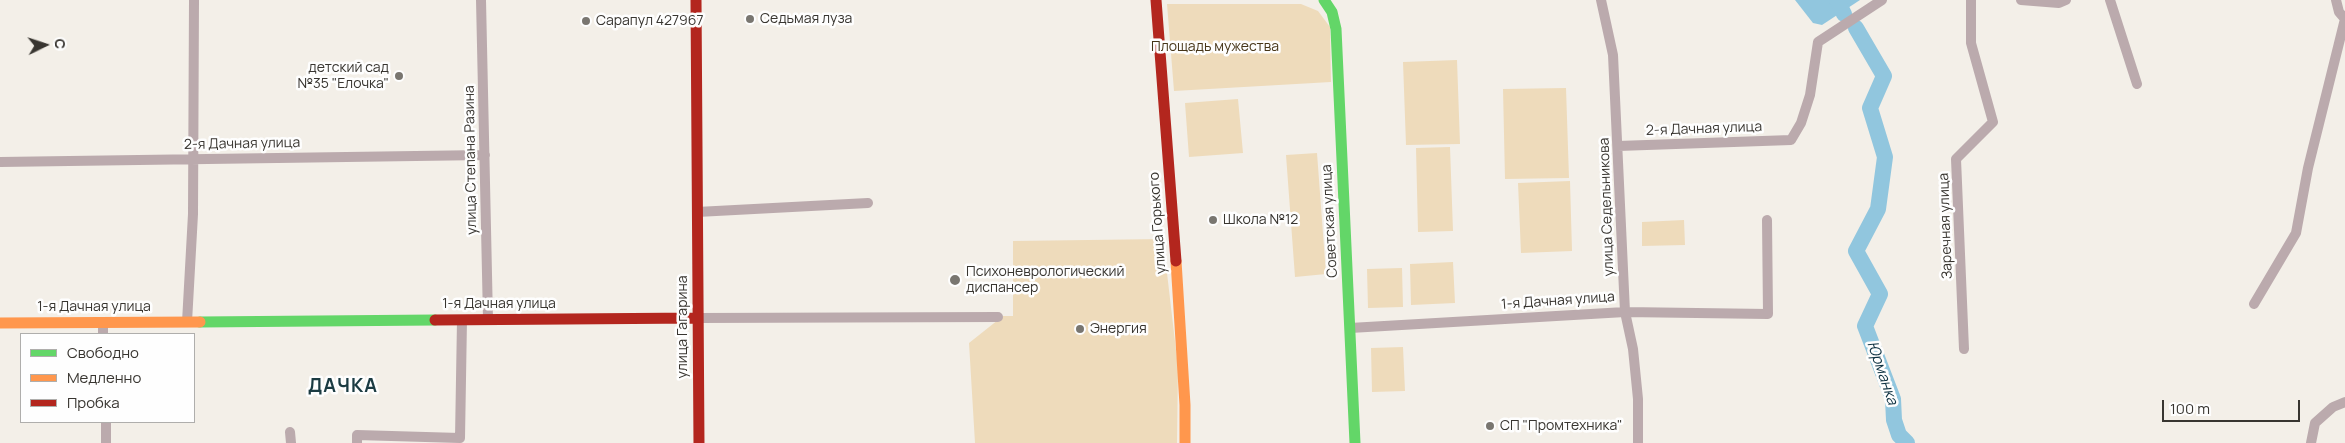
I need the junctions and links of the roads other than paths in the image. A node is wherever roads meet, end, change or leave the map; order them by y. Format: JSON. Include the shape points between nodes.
{"nodes":[{"id":1,"x":194,"y":0,"type":"edge"},
{"id":2,"x":481,"y":0,"type":"edge"},
{"id":3,"x":696,"y":0,"type":"edge"},
{"id":4,"x":1156,"y":0,"type":"edge"},
{"id":5,"x":1324,"y":0,"type":"edge"},
{"id":6,"x":1601,"y":0,"type":"edge"},
{"id":7,"x":1882,"y":0,"type":"edge"},
{"id":8,"x":1971,"y":0,"type":"edge"},
{"id":9,"x":2021,"y":0,"type":"edge"},
{"id":10,"x":2066,"y":0,"type":"edge"},
{"id":11,"x":2110,"y":0,"type":"edge"},
{"id":12,"x":2336,"y":0,"type":"edge"},
{"id":13,"x":2345,"y":19,"type":"edge"},
{"id":14,"x":2137,"y":84,"type":"dead end"},
{"id":15,"x":1618,"y":146,"type":"junction"},
{"id":16,"x":485,"y":155,"type":"junction"},
{"id":17,"x":194,"y":159,"type":"junction"},
{"id":18,"x":0,"y":162,"type":"edge"},
{"id":19,"x":868,"y":203,"type":"dead end"},
{"id":20,"x":697,"y":212,"type":"junction"},
{"id":21,"x":1767,"y":220,"type":"dead end"},
{"id":22,"x":2254,"y":304,"type":"dead end"},
{"id":23,"x":1625,"y":312,"type":"junction"},
{"id":24,"x":998,"y":317,"type":"dead end"},
{"id":25,"x":698,"y":318,"type":"junction"},
{"id":26,"x":462,"y":320,"type":"junction"},
{"id":27,"x":488,"y":320,"type":"junction"},
{"id":28,"x":187,"y":322,"type":"junction"},
{"id":29,"x":0,"y":323,"type":"edge"},
{"id":30,"x":103,"y":328,"type":"edge"},
{"id":31,"x":1350,"y":328,"type":"junction"},
{"id":32,"x":1964,"y":349,"type":"dead end"},
{"id":33,"x":2345,"y":402,"type":"edge"},
{"id":34,"x":106,"y":423,"type":"edge"},
{"id":35,"x":290,"y":432,"type":"dead end"},
{"id":36,"x":106,"y":443,"type":"edge"},
{"id":37,"x":291,"y":443,"type":"edge"},
{"id":38,"x":357,"y":443,"type":"edge"},
{"id":39,"x":699,"y":443,"type":"edge"},
{"id":40,"x":1184,"y":443,"type":"edge"},
{"id":41,"x":1355,"y":443,"type":"edge"},
{"id":42,"x":1638,"y":443,"type":"edge"},
{"id":43,"x":2311,"y":443,"type":"edge"}],
"edges":[{"from":1,"to":17,"type":"street"},
{"from":2,"to":16,"type":"street","name":"улица Степана Разина"},
{"from":3,"to":20,"type":"street","name":"улица Гагарина"},
{"from":4,"to":40,"type":"street","name":"улица Горького","via":[[1179,307]]},
{"from":5,"to":31,"type":"street","name":"Советская улица","via":[[1332,12],[1336,28]]},
{"from":6,"to":15,"type":"street","name":"улица Седельникова","via":[[1613,55]]},
{"from":7,"to":15,"type":"street","name":"2-я Дачная улица","via":[[1818,42],[1810,95],[1801,123],[1791,140]]},
{"from":8,"to":32,"type":"street","name":"Заречная улица","via":[[1971,43],[1993,122],[1956,159]]},
{"from":9,"to":10,"type":"street","via":[[2059,3]]},
{"from":11,"to":14,"type":"street"},
{"from":12,"to":13,"type":"street"},
{"from":13,"to":22,"type":"street","via":[[2308,168],[2296,233]]},
{"from":15,"to":23,"type":"street","name":"улица Седельникова"},
{"from":16,"to":17,"type":"street","name":"2-я Дачная улица"},
{"from":16,"to":27,"type":"street","name":"улица Степана Разина"},
{"from":17,"to":18,"type":"street","name":"2-я Дачная улица"},
{"from":17,"to":28,"type":"street"},
{"from":19,"to":20,"type":"street"},
{"from":20,"to":25,"type":"street","name":"улица Гагарина"},
{"from":21,"to":23,"type":"street","name":"1-я Дачная улица","via":[[1768,314]]},
{"from":23,"to":31,"type":"street","name":"1-я Дачная улица"},
{"from":23,"to":42,"type":"street","name":"улица Седельникова","via":[[1638,399]]},
{"from":24,"to":25,"type":"street","name":"1-я Дачная улица"},
{"from":25,"to":27,"type":"street","name":"1-я Дачная улица"},
{"from":25,"to":39,"type":"street","name":"улица Гагарина"},
{"from":26,"to":27,"type":"street","name":"1-я Дачная улица"},
{"from":26,"to":28,"type":"street","name":"1-я Дачная улица"},
{"from":26,"to":38,"type":"street","via":[[460,438],[357,435]]},
{"from":28,"to":30,"type":"street","name":"1-я Дачная улица"},
{"from":29,"to":30,"type":"street","name":"1-я Дачная улица"},
{"from":31,"to":41,"type":"street","name":"Советская улица"},
{"from":33,"to":43,"type":"street","via":[[2315,423]]},
{"from":34,"to":36,"type":"street"},
{"from":35,"to":37,"type":"street"}]}
